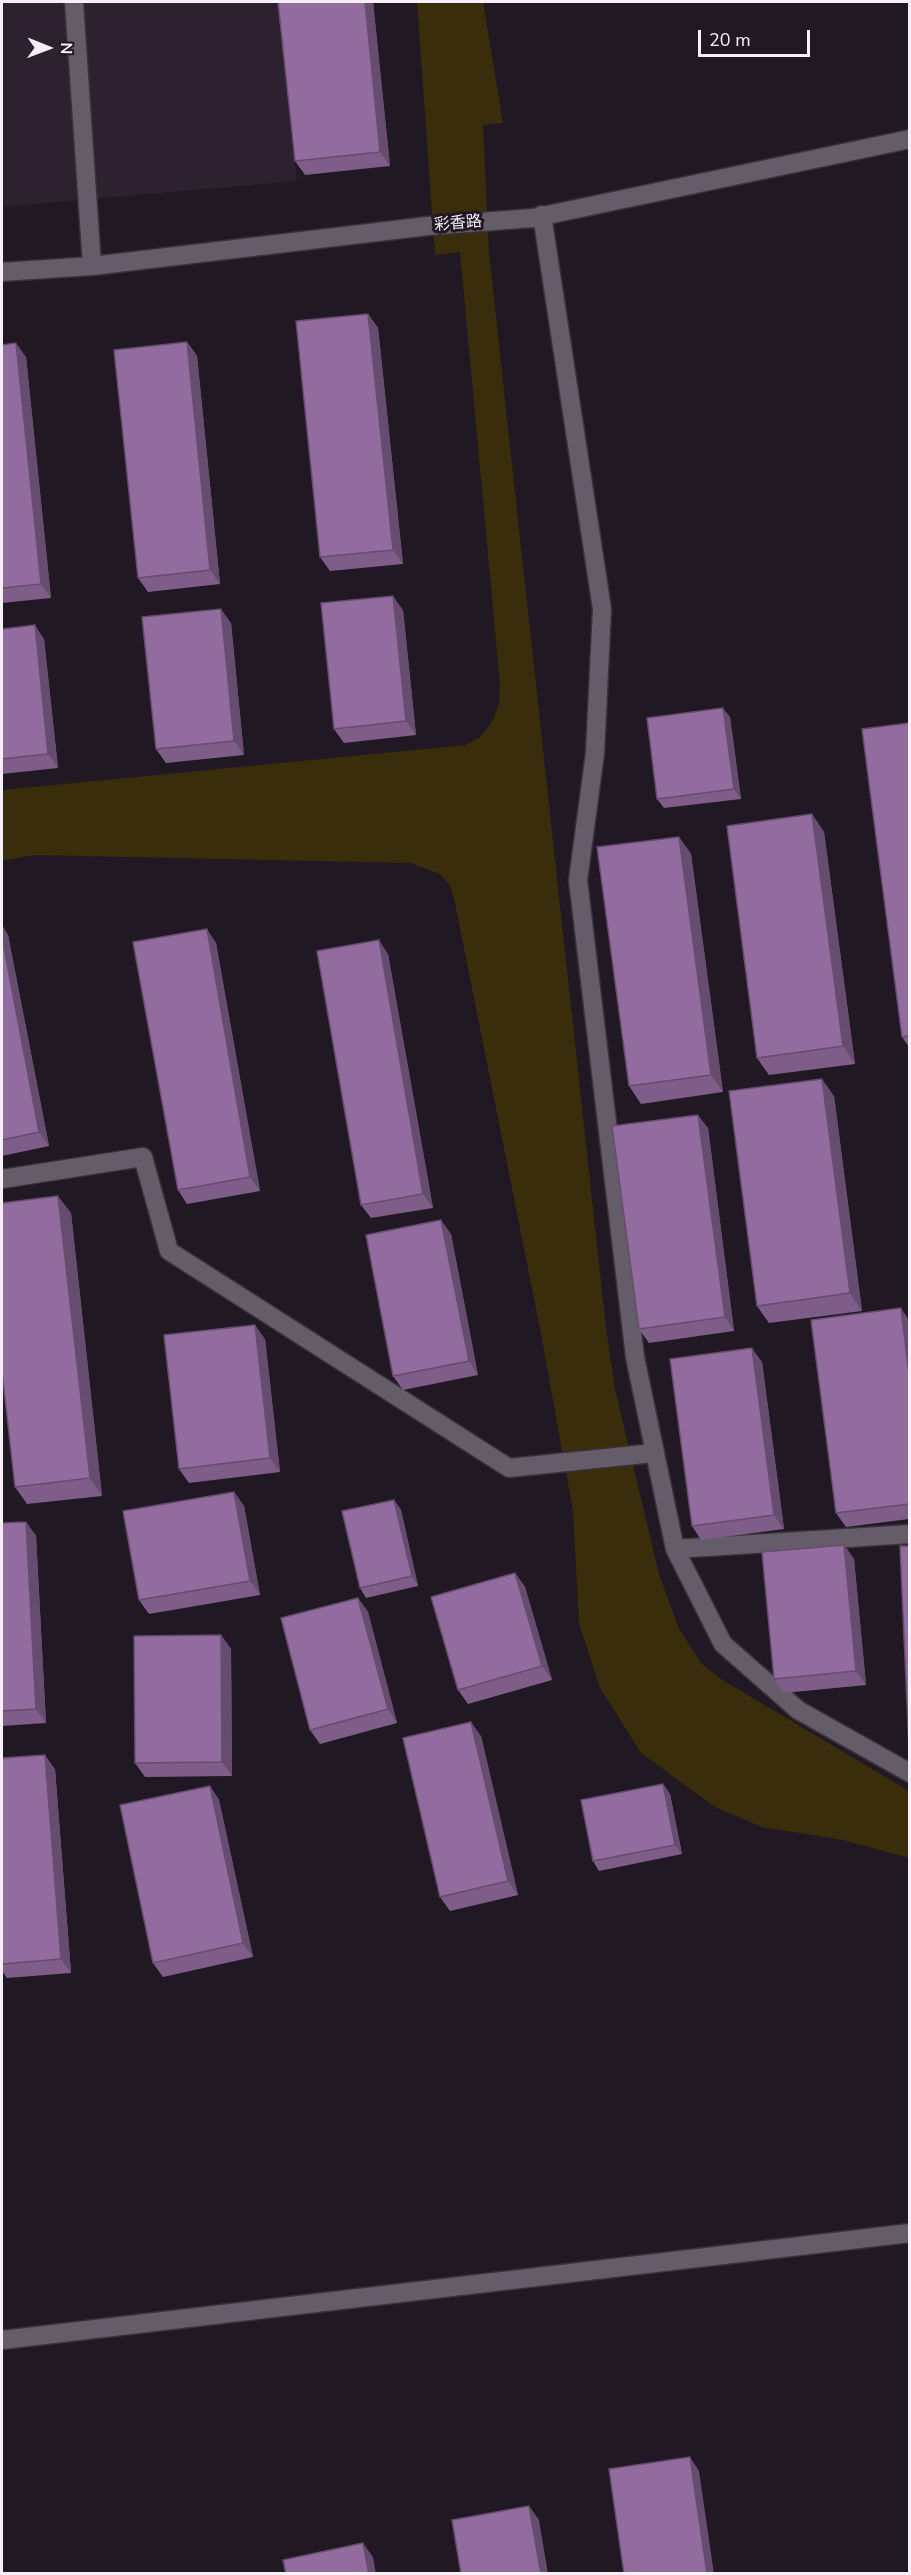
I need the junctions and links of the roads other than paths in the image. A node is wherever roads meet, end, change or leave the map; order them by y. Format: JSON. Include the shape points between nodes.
{"nodes":[{"id":1,"x":74,"y":2,"type":"edge"},
{"id":2,"x":909,"y":139,"type":"edge"},
{"id":3,"x":537,"y":217,"type":"junction"},
{"id":4,"x":92,"y":266,"type":"junction"},
{"id":5,"x":2,"y":272,"type":"edge"},
{"id":6,"x":2,"y":1179,"type":"edge"},
{"id":7,"x":646,"y":1454,"type":"junction"},
{"id":8,"x":909,"y":1534,"type":"edge"},
{"id":9,"x":675,"y":1549,"type":"junction"},
{"id":10,"x":909,"y":1773,"type":"edge"},
{"id":11,"x":909,"y":2233,"type":"edge"},
{"id":12,"x":2,"y":2340,"type":"edge"}],
"edges":[{"from":1,"to":4,"type":"street"},
{"from":2,"to":3,"type":"street","name":"彩香路"},
{"from":3,"to":4,"type":"street","name":"彩香路"},
{"from":3,"to":7,"type":"street","via":[[602,609],[595,753],[578,880]]},
{"from":4,"to":5,"type":"street","name":"彩香路"},
{"from":6,"to":7,"type":"street","via":[[143,1157],[169,1251],[509,1468]]},
{"from":7,"to":9,"type":"street"},
{"from":8,"to":9,"type":"street"},
{"from":9,"to":10,"type":"street","via":[[723,1644],[798,1710]]},
{"from":11,"to":12,"type":"street"}]}
